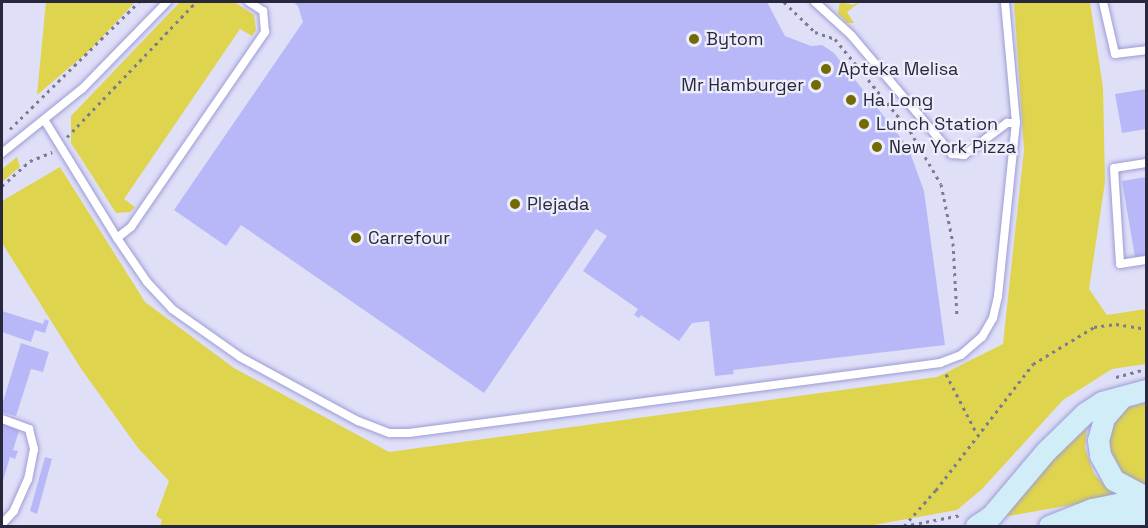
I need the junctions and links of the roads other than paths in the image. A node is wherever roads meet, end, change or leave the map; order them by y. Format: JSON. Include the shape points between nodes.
{"nodes":[{"id":1,"x":167,"y":2,"type":"edge"},
{"id":2,"x":249,"y":2,"type":"edge"},
{"id":3,"x":815,"y":2,"type":"edge"},
{"id":4,"x":1005,"y":2,"type":"edge"},
{"id":5,"x":1103,"y":2,"type":"edge"},
{"id":6,"x":1146,"y":50,"type":"edge"},
{"id":7,"x":45,"y":121,"type":"junction"},
{"id":8,"x":1016,"y":123,"type":"junction"},
{"id":9,"x":3,"y":153,"type":"edge"},
{"id":10,"x":1146,"y":163,"type":"edge"},
{"id":11,"x":117,"y":238,"type":"junction"},
{"id":12,"x":1146,"y":260,"type":"edge"},
{"id":13,"x":1146,"y":390,"type":"edge"},
{"id":14,"x":1123,"y":395,"type":"junction"},
{"id":15,"x":2,"y":419,"type":"edge"},
{"id":16,"x":1146,"y":497,"type":"edge"},
{"id":17,"x":1146,"y":514,"type":"edge"},
{"id":18,"x":2,"y":524,"type":"edge"},
{"id":19,"x":976,"y":526,"type":"edge"},
{"id":20,"x":1049,"y":526,"type":"edge"},
{"id":21,"x":1073,"y":526,"type":"edge"}],
"edges":[{"from":1,"to":7,"type":"lane"},
{"from":2,"to":11,"type":"lane","via":[[263,11],[265,32],[131,227]]},
{"from":3,"to":8,"type":"lane","via":[[851,35],[952,154],[964,155],[1007,123]]},
{"from":4,"to":8,"type":"lane"},
{"from":5,"to":6,"type":"lane","via":[[1114,54]]},
{"from":7,"to":9,"type":"lane"},
{"from":7,"to":11,"type":"lane"},
{"from":8,"to":11,"type":"lane","via":[[993,318],[971,348],[940,363],[390,433],[358,421],[220,343],[172,309],[147,282]]},
{"from":10,"to":12,"type":"lane","via":[[1114,168],[1120,264]]},
{"from":13,"to":14,"type":"main road"},
{"from":14,"to":16,"type":"main road","via":[[1104,418],[1098,440],[1100,455],[1114,480]]},
{"from":14,"to":19,"type":"main road","via":[[1085,413],[1046,451],[991,516]]},
{"from":15,"to":18,"type":"lane","via":[[29,429],[34,449],[28,480],[14,512]]},
{"from":16,"to":20,"type":"main road","via":[[1092,508]]},
{"from":17,"to":21,"type":"main road"}]}
